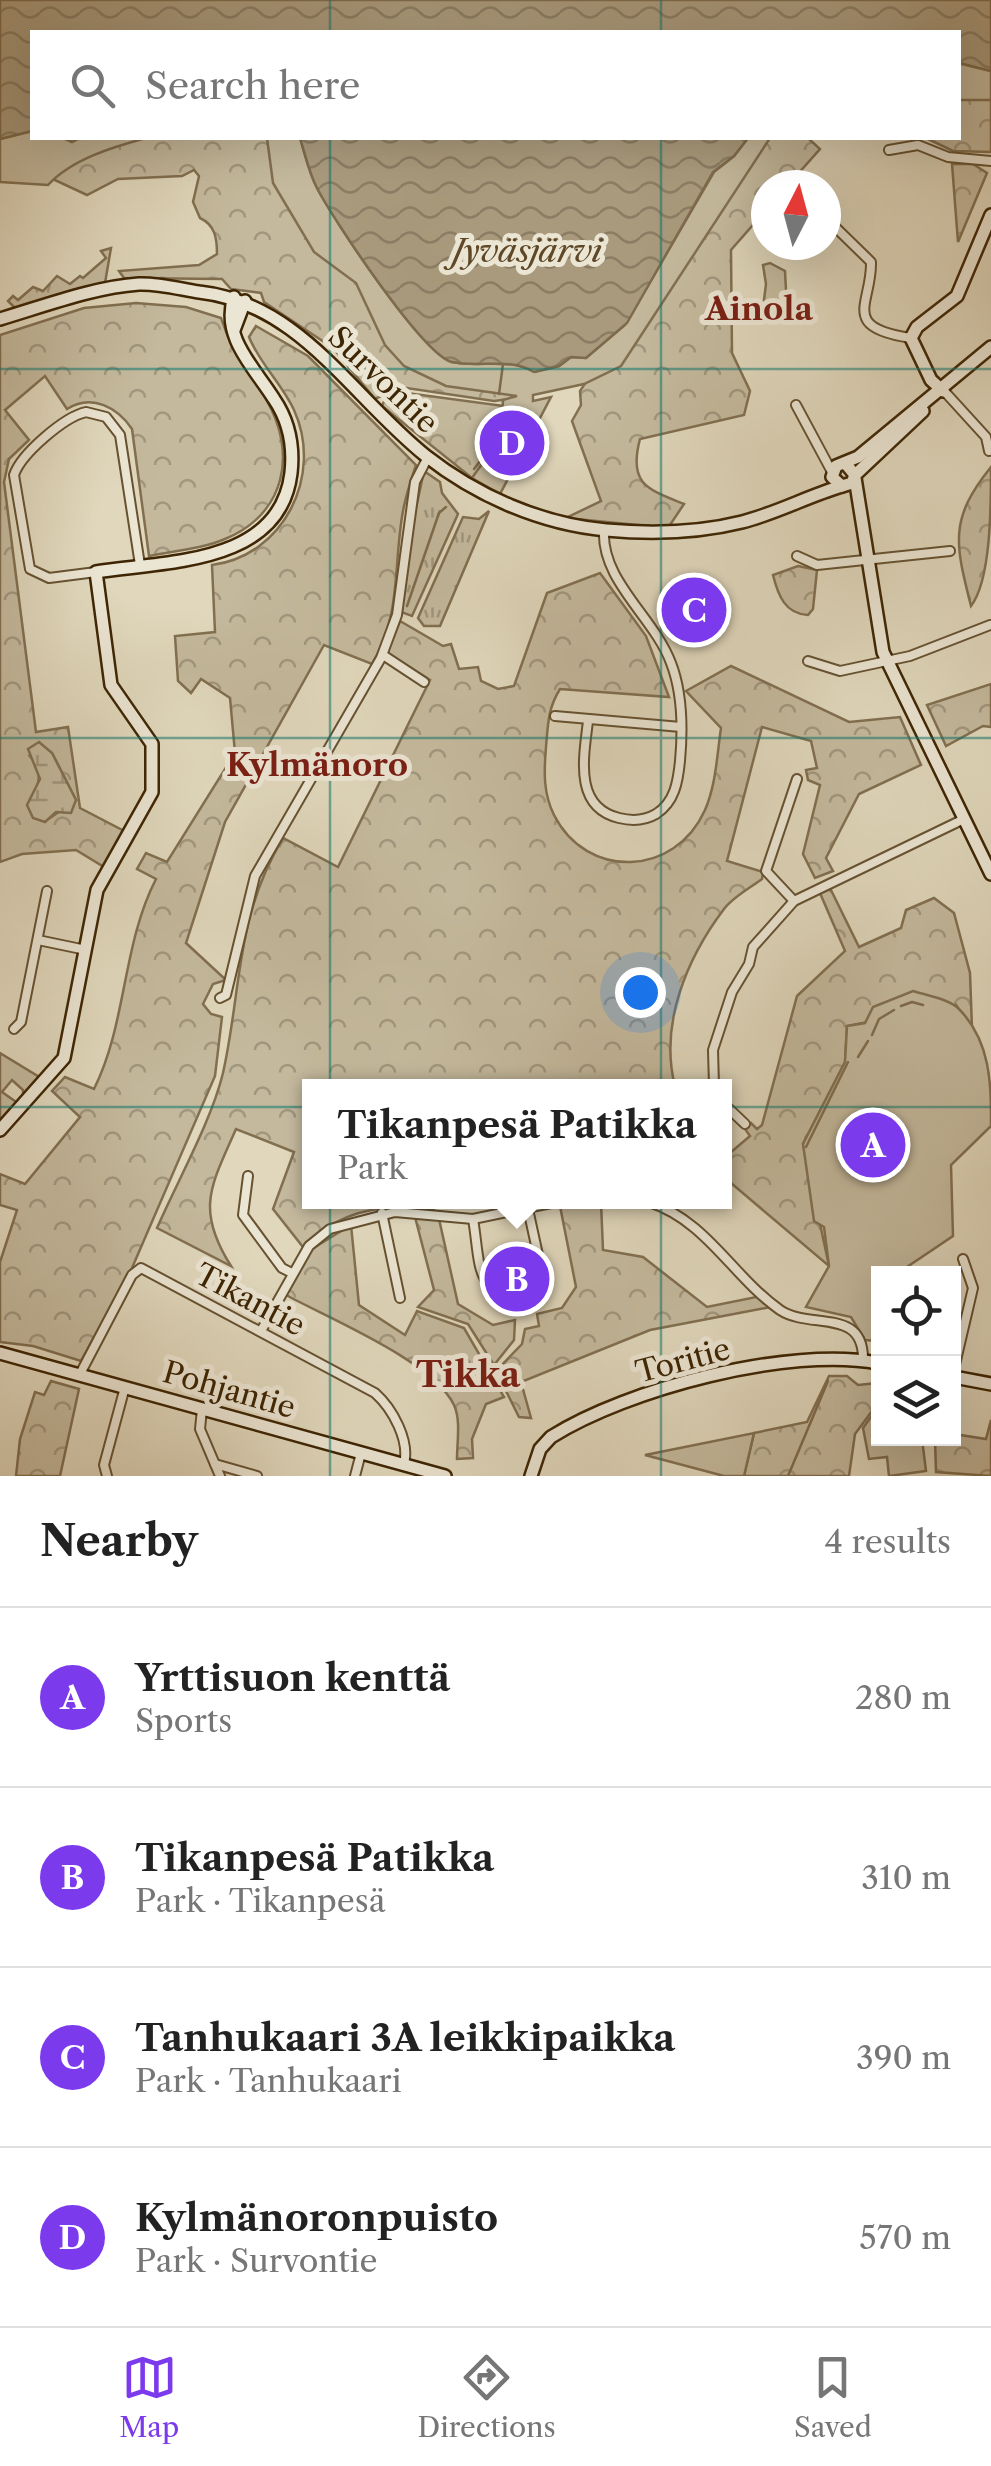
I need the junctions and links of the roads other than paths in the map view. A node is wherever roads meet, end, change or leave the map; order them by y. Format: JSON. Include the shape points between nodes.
{"nodes":[{"id":1,"x":889,"y":150,"type":"dead end"},
{"id":2,"x":991,"y":160,"type":"edge"},
{"id":3,"x":991,"y":215,"type":"edge"},
{"id":4,"x":841,"y":233,"type":"edge"},
{"id":5,"x":238,"y":303,"type":"junction"},
{"id":6,"x":0,"y":319,"type":"edge"},
{"id":7,"x":911,"y":338,"type":"junction"},
{"id":8,"x":991,"y":346,"type":"edge"},
{"id":9,"x":943,"y":388,"type":"junction"},
{"id":10,"x":796,"y":405,"type":"dead end"},
{"id":11,"x":989,"y":451,"type":"edge"},
{"id":12,"x":428,"y":457,"type":"junction"},
{"id":13,"x":838,"y":468,"type":"junction"},
{"id":14,"x":849,"y":482,"type":"junction"},
{"id":15,"x":809,"y":496,"type":"junction"},
{"id":16,"x":604,"y":530,"type":"junction"},
{"id":17,"x":950,"y":551,"type":"dead end"},
{"id":18,"x":798,"y":556,"type":"dead end"},
{"id":19,"x":866,"y":561,"type":"junction"},
{"id":20,"x":140,"y":565,"type":"junction"},
{"id":21,"x":96,"y":572,"type":"junction"},
{"id":22,"x":990,"y":625,"type":"edge"},
{"id":23,"x":382,"y":656,"type":"junction"},
{"id":24,"x":808,"y":661,"type":"dead end"},
{"id":25,"x":887,"y":662,"type":"junction"},
{"id":26,"x":424,"y":682,"type":"dead end"},
{"id":27,"x":555,"y":716,"type":"dead end"},
{"id":28,"x":588,"y":721,"type":"junction"},
{"id":29,"x":681,"y":727,"type":"junction"},
{"id":30,"x":796,"y":779,"type":"dead end"},
{"id":31,"x":964,"y":819,"type":"junction"},
{"id":32,"x":991,"y":874,"type":"edge"},
{"id":33,"x":47,"y":891,"type":"dead end"},
{"id":34,"x":794,"y":900,"type":"junction"},
{"id":35,"x":38,"y":940,"type":"junction"},
{"id":36,"x":86,"y":950,"type":"junction"},
{"id":37,"x":220,"y":998,"type":"dead end"},
{"id":38,"x":14,"y":1030,"type":"dead end"},
{"id":39,"x":714,"y":1079,"type":"edge"},
{"id":40,"x":732,"y":1112,"type":"edge"},
{"id":41,"x":745,"y":1124,"type":"dead end"},
{"id":42,"x":0,"y":1130,"type":"edge"},
{"id":43,"x":248,"y":1176,"type":"dead end"},
{"id":44,"x":523,"y":1209,"type":"edge"},
{"id":45,"x":528,"y":1209,"type":"edge"},
{"id":46,"x":663,"y":1209,"type":"edge"},
{"id":47,"x":382,"y":1213,"type":"junction"},
{"id":48,"x":472,"y":1219,"type":"junction"},
{"id":49,"x":962,"y":1259,"type":"dead end"},
{"id":50,"x":292,"y":1273,"type":"junction"},
{"id":51,"x":400,"y":1298,"type":"dead end"},
{"id":52,"x":262,"y":1332,"type":"junction"},
{"id":53,"x":0,"y":1352,"type":"edge"},
{"id":54,"x":957,"y":1356,"type":"edge"},
{"id":55,"x":862,"y":1360,"type":"junction"},
{"id":56,"x":871,"y":1362,"type":"edge"},
{"id":57,"x":80,"y":1374,"type":"junction"},
{"id":58,"x":961,"y":1378,"type":"edge"},
{"id":59,"x":991,"y":1384,"type":"edge"},
{"id":60,"x":125,"y":1387,"type":"junction"},
{"id":61,"x":202,"y":1408,"type":"junction"},
{"id":62,"x":361,"y":1452,"type":"junction"},
{"id":63,"x":215,"y":1464,"type":"junction"},
{"id":64,"x":404,"y":1464,"type":"junction"},
{"id":65,"x":107,"y":1476,"type":"edge"},
{"id":66,"x":220,"y":1476,"type":"edge"},
{"id":67,"x":257,"y":1476,"type":"edge"},
{"id":68,"x":355,"y":1476,"type":"edge"},
{"id":69,"x":445,"y":1476,"type":"edge"},
{"id":70,"x":531,"y":1476,"type":"edge"}],
"edges":[{"from":1,"to":2,"type":"street","via":[[918,145],[948,158]]},
{"from":3,"to":7,"type":"street","via":[[960,292]]},
{"from":4,"to":7,"type":"street","via":[[871,262],[862,304],[867,317],[884,333]]},
{"from":5,"to":6,"type":"street","name":"Survontie","via":[[146,284]]},
{"from":5,"to":12,"type":"street","name":"Survontie","via":[[328,358]]},
{"from":5,"to":20,"type":"street","via":[[228,318],[238,346],[287,425],[292,454],[285,498],[268,524],[236,547]]},
{"from":7,"to":9,"type":"street"},
{"from":8,"to":9,"type":"street","name":"Survontie"},
{"from":9,"to":11,"type":"street","via":[[986,437]]},
{"from":9,"to":13,"type":"street","name":"Survontie"},
{"from":9,"to":14,"type":"street","name":"Survontie"},
{"from":10,"to":13,"type":"street"},
{"from":12,"to":16,"type":"street","name":"Survontie","via":[[502,502]]},
{"from":12,"to":23,"type":"street","via":[[415,482],[400,601]]},
{"from":13,"to":14,"type":"street"},
{"from":13,"to":14,"type":"street"},
{"from":13,"to":15,"type":"street","name":"Survontie"},
{"from":14,"to":15,"type":"street","name":"Survontie"},
{"from":14,"to":19,"type":"street"},
{"from":15,"to":16,"type":"street","name":"Survontie","via":[[706,529]]},
{"from":16,"to":29,"type":"street","via":[[607,562],[671,661]]},
{"from":17,"to":19,"type":"street"},
{"from":18,"to":19,"type":"street","via":[[816,565]]},
{"from":19,"to":25,"type":"street"},
{"from":20,"to":21,"type":"street"},
{"from":20,"to":21,"type":"street","via":[[120,435],[106,417],[86,412],[14,475],[30,570],[48,578]]},
{"from":21,"to":36,"type":"street","via":[[111,686],[143,733],[152,760],[151,796],[97,890]]},
{"from":22,"to":25,"type":"street"},
{"from":23,"to":26,"type":"street"},
{"from":23,"to":37,"type":"street","via":[[255,876]]},
{"from":24,"to":25,"type":"street","via":[[840,672]]},
{"from":25,"to":31,"type":"street"},
{"from":27,"to":28,"type":"street"},
{"from":28,"to":29,"type":"street"},
{"from":28,"to":29,"type":"street","via":[[585,786],[603,812],[636,821],[657,814],[675,790]]},
{"from":30,"to":34,"type":"street","via":[[766,872]]},
{"from":31,"to":32,"type":"street"},
{"from":31,"to":34,"type":"street"},
{"from":33,"to":35,"type":"street"},
{"from":34,"to":39,"type":"street","via":[[752,947],[713,1050]]},
{"from":35,"to":36,"type":"street"},
{"from":35,"to":38,"type":"street","via":[[22,1022]]},
{"from":36,"to":42,"type":"street","via":[[64,1058]]},
{"from":40,"to":41,"type":"street"},
{"from":43,"to":50,"type":"street","via":[[243,1215]]},
{"from":44,"to":48,"type":"street"},
{"from":45,"to":48,"type":"street","via":[[542,1273],[532,1290],[514,1294],[484,1282]]},
{"from":46,"to":55,"type":"street","via":[[692,1223],[784,1312],[850,1328],[860,1340]]},
{"from":47,"to":48,"type":"street"},
{"from":47,"to":50,"type":"street","via":[[330,1228]]},
{"from":47,"to":51,"type":"street"},
{"from":49,"to":54,"type":"street","via":[[973,1288]]},
{"from":50,"to":52,"type":"street"},
{"from":52,"to":57,"type":"street","name":"Tikantie","via":[[137,1268]]},
{"from":52,"to":64,"type":"street","name":"Tikantie","via":[[385,1402],[406,1445]]},
{"from":53,"to":57,"type":"street","name":"Pohjantie"},
{"from":55,"to":56,"type":"street","name":"Toritie"},
{"from":55,"to":70,"type":"street","name":"Toritie","via":[[767,1365],[616,1404],[546,1441]]},
{"from":57,"to":60,"type":"street","name":"Pohjantie"},
{"from":58,"to":59,"type":"street"},
{"from":60,"to":61,"type":"street","name":"Pohjantie"},
{"from":60,"to":65,"type":"street","via":[[104,1464]]},
{"from":61,"to":62,"type":"street","name":"Pohjantie"},
{"from":61,"to":63,"type":"street","via":[[200,1429]]},
{"from":62,"to":64,"type":"street","name":"Pohjantie"},
{"from":62,"to":68,"type":"street"},
{"from":63,"to":66,"type":"street"},
{"from":63,"to":67,"type":"street"},
{"from":64,"to":69,"type":"street","name":"Pohjantie"}]}
